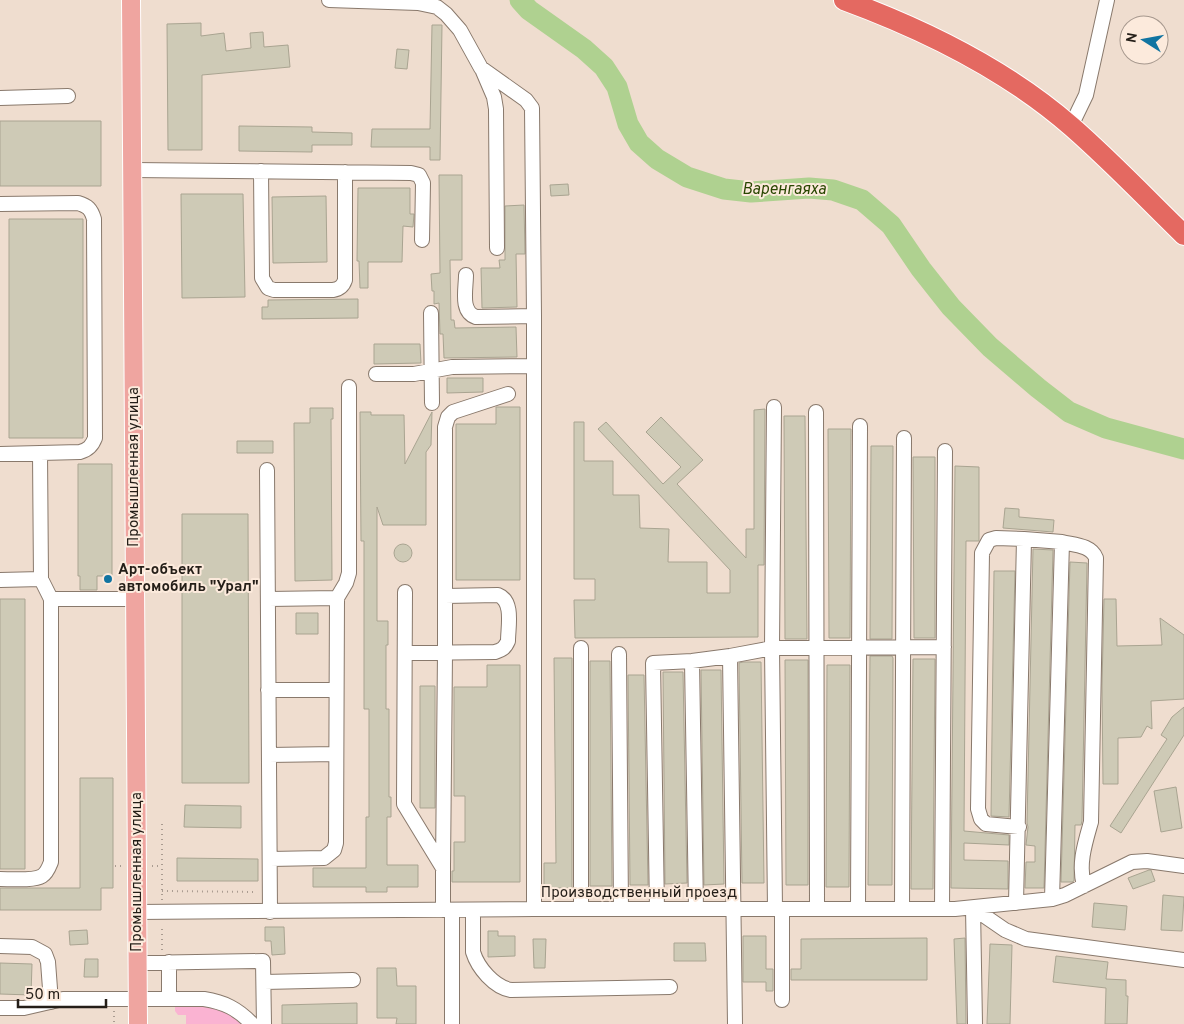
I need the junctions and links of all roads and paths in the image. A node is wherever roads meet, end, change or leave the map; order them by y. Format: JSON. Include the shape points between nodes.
{"nodes":[{"id":1,"x":131,"y":0,"type":"edge"},
{"id":2,"x":329,"y":0,"type":"edge"},
{"id":3,"x":844,"y":0,"type":"edge"},
{"id":4,"x":1106,"y":0,"type":"edge"},
{"id":5,"x":482,"y":68,"type":"junction"},
{"id":6,"x":68,"y":96,"type":"dead end"},
{"id":7,"x":0,"y":98,"type":"edge"},
{"id":8,"x":1071,"y":126,"type":"junction"},
{"id":9,"x":133,"y":170,"type":"junction"},
{"id":10,"x":261,"y":172,"type":"junction"},
{"id":11,"x":345,"y":172,"type":"junction"},
{"id":12,"x":0,"y":204,"type":"edge"},
{"id":13,"x":1184,"y":235,"type":"edge"},
{"id":14,"x":422,"y":240,"type":"dead end"},
{"id":15,"x":498,"y":248,"type":"dead end"},
{"id":16,"x":466,"y":276,"type":"dead end"},
{"id":17,"x":431,"y":313,"type":"dead end"},
{"id":18,"x":534,"y":316,"type":"junction"},
{"id":19,"x":534,"y":366,"type":"junction"},
{"id":20,"x":432,"y":370,"type":"junction"},
{"id":21,"x":376,"y":374,"type":"dead end"},
{"id":22,"x":349,"y":386,"type":"dead end"},
{"id":23,"x":508,"y":394,"type":"dead end"},
{"id":24,"x":432,"y":403,"type":"dead end"},
{"id":25,"x":774,"y":407,"type":"dead end"},
{"id":26,"x":816,"y":412,"type":"dead end"},
{"id":27,"x":860,"y":426,"type":"dead end"},
{"id":28,"x":904,"y":438,"type":"dead end"},
{"id":29,"x":945,"y":451,"type":"dead end"},
{"id":30,"x":40,"y":453,"type":"junction"},
{"id":31,"x":0,"y":454,"type":"edge"},
{"id":32,"x":267,"y":470,"type":"dead end"},
{"id":33,"x":1024,"y":539,"type":"junction"},
{"id":34,"x":1062,"y":542,"type":"junction"},
{"id":35,"x":41,"y":579,"type":"junction"},
{"id":36,"x":0,"y":580,"type":"edge"},
{"id":37,"x":405,"y":592,"type":"dead end"},
{"id":38,"x":445,"y":596,"type":"junction"},
{"id":39,"x":337,"y":598,"type":"junction"},
{"id":40,"x":51,"y":599,"type":"junction"},
{"id":41,"x":269,"y":599,"type":"junction"},
{"id":42,"x":135,"y":600,"type":"junction"},
{"id":43,"x":816,"y":647,"type":"junction"},
{"id":44,"x":860,"y":647,"type":"junction"},
{"id":45,"x":581,"y":648,"type":"dead end"},
{"id":46,"x":772,"y":648,"type":"junction"},
{"id":47,"x":902,"y":648,"type":"junction"},
{"id":48,"x":944,"y":648,"type":"junction"},
{"id":49,"x":405,"y":653,"type":"junction"},
{"id":50,"x":445,"y":653,"type":"junction"},
{"id":51,"x":620,"y":654,"type":"dead end"},
{"id":52,"x":730,"y":656,"type":"junction"},
{"id":53,"x":692,"y":662,"type":"junction"},
{"id":54,"x":268,"y":690,"type":"junction"},
{"id":55,"x":336,"y":690,"type":"junction"},
{"id":56,"x":269,"y":754,"type":"junction"},
{"id":57,"x":336,"y":754,"type":"junction"},
{"id":58,"x":162,"y":824,"type":"dead end"},
{"id":59,"x":1019,"y":826,"type":"junction"},
{"id":60,"x":270,"y":859,"type":"junction"},
{"id":61,"x":1184,"y":866,"type":"edge"},
{"id":62,"x":443,"y":868,"type":"junction"},
{"id":63,"x":0,"y":879,"type":"edge"},
{"id":64,"x":1084,"y":886,"type":"junction"},
{"id":65,"x":162,"y":891,"type":"junction"},
{"id":66,"x":270,"y":892,"type":"junction"},
{"id":67,"x":1052,"y":899,"type":"junction"},
{"id":68,"x":1016,"y":903,"type":"junction"},
{"id":69,"x":973,"y":908,"type":"junction"},
{"id":70,"x":534,"y":909,"type":"junction"},
{"id":71,"x":581,"y":909,"type":"junction"},
{"id":72,"x":621,"y":909,"type":"junction"},
{"id":73,"x":657,"y":909,"type":"junction"},
{"id":74,"x":696,"y":909,"type":"junction"},
{"id":75,"x":733,"y":909,"type":"junction"},
{"id":76,"x":778,"y":909,"type":"junction"},
{"id":77,"x":817,"y":909,"type":"junction"},
{"id":78,"x":858,"y":909,"type":"junction"},
{"id":79,"x":902,"y":909,"type":"junction"},
{"id":80,"x":942,"y":909,"type":"junction"},
{"id":81,"x":447,"y":910,"type":"junction"},
{"id":82,"x":473,"y":910,"type":"junction"},
{"id":83,"x":137,"y":912,"type":"junction"},
{"id":84,"x":162,"y":912,"type":"junction"},
{"id":85,"x":270,"y":912,"type":"junction"},
{"id":86,"x":0,"y":946,"type":"edge"},
{"id":87,"x":1184,"y":960,"type":"edge"},
{"id":88,"x":165,"y":962,"type":"junction"},
{"id":89,"x":137,"y":963,"type":"junction"},
{"id":90,"x":353,"y":980,"type":"dead end"},
{"id":91,"x":264,"y":982,"type":"junction"},
{"id":92,"x":670,"y":987,"type":"dead end"},
{"id":93,"x":138,"y":999,"type":"junction"},
{"id":94,"x":169,"y":999,"type":"junction"},
{"id":95,"x":782,"y":1000,"type":"dead end"},
{"id":96,"x":51,"y":1002,"type":"junction"},
{"id":97,"x":0,"y":1008,"type":"edge"},
{"id":98,"x":138,"y":1024,"type":"edge"},
{"id":99,"x":252,"y":1024,"type":"edge"},
{"id":100,"x":264,"y":1024,"type":"edge"},
{"id":101,"x":452,"y":1024,"type":"edge"},
{"id":102,"x":734,"y":1024,"type":"edge"},
{"id":103,"x":975,"y":1024,"type":"edge"}],
"edges":[{"from":1,"to":9,"type":"main road","name":"Промышленная улица"},
{"from":2,"to":5,"type":"street","via":[[418,3],[437,7],[460,30]]},
{"from":3,"to":8,"type":"highway","via":[[972,58],[1029,94]]},
{"from":4,"to":8,"type":"street","via":[[1086,95]]},
{"from":5,"to":15,"type":"street","via":[[496,109]]},
{"from":5,"to":18,"type":"street","via":[[532,108]]},
{"from":6,"to":7,"type":"street"},
{"from":8,"to":13,"type":"highway"},
{"from":9,"to":10,"type":"street"},
{"from":9,"to":42,"type":"main road","name":"Промышленная улица"},
{"from":10,"to":11,"type":"street"},
{"from":10,"to":11,"type":"street","via":[[262,278],[268,288],[333,290],[339,289],[345,280]]},
{"from":11,"to":14,"type":"street","via":[[419,175],[423,183]]},
{"from":12,"to":30,"type":"street","via":[[78,203],[91,209],[94,219],[95,438],[87,450],[80,452]]},
{"from":16,"to":18,"type":"street","via":[[466,308],[471,315]]},
{"from":17,"to":20,"type":"street"},
{"from":18,"to":19,"type":"street"},
{"from":19,"to":20,"type":"street","via":[[452,366]]},
{"from":19,"to":70,"type":"street"},
{"from":20,"to":21,"type":"street","via":[[414,374]]},
{"from":20,"to":24,"type":"street"},
{"from":22,"to":39,"type":"street","via":[[349,573]]},
{"from":23,"to":38,"type":"street","via":[[453,412],[446,422]]},
{"from":25,"to":46,"type":"street"},
{"from":26,"to":43,"type":"street"},
{"from":27,"to":44,"type":"street"},
{"from":28,"to":47,"type":"street"},
{"from":29,"to":48,"type":"street"},
{"from":30,"to":31,"type":"street"},
{"from":30,"to":35,"type":"street"},
{"from":32,"to":41,"type":"street"},
{"from":33,"to":34,"type":"street"},
{"from":33,"to":59,"type":"street"},
{"from":33,"to":59,"type":"street","via":[[989,540],[982,553],[978,809],[980,819],[986,824]]},
{"from":34,"to":64,"type":"street","via":[[1089,549],[1096,558],[1092,822],[1082,856]]},
{"from":34,"to":67,"type":"street"},
{"from":35,"to":36,"type":"street"},
{"from":35,"to":40,"type":"street"},
{"from":37,"to":49,"type":"street"},
{"from":38,"to":50,"type":"street"},
{"from":38,"to":50,"type":"street","via":[[498,595],[507,602],[508,610],[508,642],[502,650]]},
{"from":39,"to":41,"type":"street"},
{"from":39,"to":55,"type":"street"},
{"from":40,"to":42,"type":"street"},
{"from":40,"to":63,"type":"street","via":[[51,862],[42,877]]},
{"from":41,"to":54,"type":"street"},
{"from":42,"to":83,"type":"main road","name":"Промышленная улица"},
{"from":43,"to":44,"type":"street"},
{"from":43,"to":46,"type":"street"},
{"from":43,"to":77,"type":"street"},
{"from":44,"to":47,"type":"street"},
{"from":44,"to":78,"type":"street"},
{"from":45,"to":71,"type":"street"},
{"from":46,"to":52,"type":"street"},
{"from":46,"to":76,"type":"street"},
{"from":47,"to":48,"type":"street"},
{"from":47,"to":79,"type":"street"},
{"from":48,"to":80,"type":"street"},
{"from":49,"to":50,"type":"street"},
{"from":49,"to":62,"type":"street","via":[[404,804]]},
{"from":50,"to":62,"type":"street"},
{"from":51,"to":72,"type":"street"},
{"from":52,"to":53,"type":"street"},
{"from":52,"to":75,"type":"street"},
{"from":53,"to":73,"type":"street","via":[[653,663]]},
{"from":53,"to":74,"type":"street"},
{"from":54,"to":55,"type":"street"},
{"from":54,"to":56,"type":"street"},
{"from":55,"to":57,"type":"street"},
{"from":56,"to":57,"type":"street"},
{"from":56,"to":60,"type":"street"},
{"from":57,"to":60,"type":"street","via":[[334,850],[324,858]]},
{"from":58,"to":65,"type":"path"},
{"from":59,"to":68,"type":"street"},
{"from":60,"to":66,"type":"street"},
{"from":61,"to":64,"type":"street","name":"Производственный проезд","via":[[1132,862]]},
{"from":62,"to":81,"type":"street"},
{"from":64,"to":67,"type":"street","name":"Производственный проезд"},
{"from":65,"to":66,"type":"path"},
{"from":65,"to":84,"type":"path"},
{"from":66,"to":85,"type":"street"},
{"from":67,"to":68,"type":"street","name":"Производственный проезд"},
{"from":68,"to":69,"type":"street","name":"Производственный проезд"},
{"from":69,"to":80,"type":"street","name":"Производственный проезд"},
{"from":69,"to":87,"type":"street","via":[[1004,930],[1026,939]]},
{"from":69,"to":103,"type":"street"},
{"from":70,"to":71,"type":"street","name":"Производственный проезд"},
{"from":70,"to":82,"type":"street","name":"Производственный проезд"},
{"from":71,"to":72,"type":"street","name":"Производственный проезд"},
{"from":72,"to":73,"type":"street","name":"Производственный проезд"},
{"from":73,"to":74,"type":"street","name":"Производственный проезд"},
{"from":74,"to":75,"type":"street","name":"Производственный проезд"},
{"from":75,"to":76,"type":"street","name":"Производственный проезд"},
{"from":75,"to":102,"type":"street"},
{"from":76,"to":77,"type":"street","name":"Производственный проезд"},
{"from":76,"to":95,"type":"street"},
{"from":77,"to":78,"type":"street","name":"Производственный проезд"},
{"from":78,"to":79,"type":"street","name":"Производственный проезд"},
{"from":79,"to":80,"type":"street","name":"Производственный проезд"},
{"from":81,"to":82,"type":"street","name":"Производственный проезд"},
{"from":81,"to":85,"type":"street","name":"Производственный проезд"},
{"from":81,"to":101,"type":"street"},
{"from":82,"to":92,"type":"street","via":[[472,952],[496,985],[503,988]]},
{"from":83,"to":84,"type":"street","name":"Производственный проезд"},
{"from":83,"to":89,"type":"main road","name":"Промышленная улица"},
{"from":84,"to":85,"type":"street","name":"Производственный проезд"},
{"from":84,"to":88,"type":"path"},
{"from":86,"to":96,"type":"street","via":[[32,947],[45,954]]},
{"from":88,"to":89,"type":"street"},
{"from":88,"to":91,"type":"street","via":[[263,961]]},
{"from":88,"to":94,"type":"street"},
{"from":89,"to":93,"type":"main road","name":"Промышленная улица"},
{"from":90,"to":91,"type":"street"},
{"from":91,"to":100,"type":"street"},
{"from":93,"to":94,"type":"street"},
{"from":93,"to":96,"type":"street","via":[[62,999]]},
{"from":93,"to":98,"type":"main road","name":"Промышленная улица"},
{"from":94,"to":99,"type":"street","via":[[216,1001],[228,1005]]},
{"from":96,"to":97,"type":"street","via":[[24,1008]]}]}
